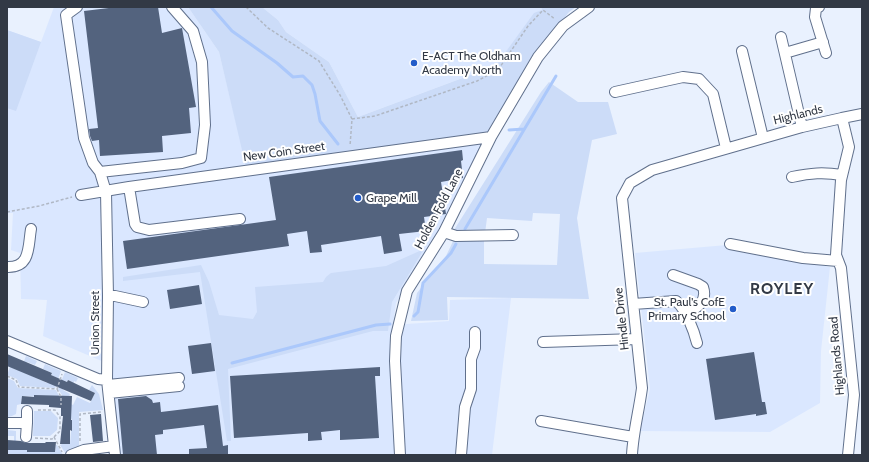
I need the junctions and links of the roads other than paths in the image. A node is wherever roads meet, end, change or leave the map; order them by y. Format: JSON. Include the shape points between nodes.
{"nodes":[{"id":1,"x":77,"y":7,"type":"edge"},
{"id":2,"x":172,"y":7,"type":"edge"},
{"id":3,"x":589,"y":7,"type":"edge"},
{"id":4,"x":817,"y":12,"type":"edge"},
{"id":5,"x":781,"y":36,"type":"dead end"},
{"id":6,"x":823,"y":42,"type":"junction"},
{"id":7,"x":742,"y":51,"type":"dead end"},
{"id":8,"x":785,"y":53,"type":"junction"},
{"id":9,"x":826,"y":54,"type":"dead end"},
{"id":10,"x":615,"y":92,"type":"dead end"},
{"id":11,"x":862,"y":114,"type":"edge"},
{"id":12,"x":842,"y":118,"type":"junction"},
{"id":13,"x":802,"y":127,"type":"junction"},
{"id":14,"x":491,"y":137,"type":"junction"},
{"id":15,"x":763,"y":138,"type":"junction"},
{"id":16,"x":726,"y":148,"type":"junction"},
{"id":17,"x":100,"y":172,"type":"junction"},
{"id":18,"x":842,"y":176,"type":"junction"},
{"id":19,"x":792,"y":177,"type":"dead end"},
{"id":20,"x":630,"y":183,"type":"joint"},
{"id":21,"x":129,"y":187,"type":"junction"},
{"id":22,"x":106,"y":192,"type":"junction"},
{"id":23,"x":81,"y":195,"type":"road end"},
{"id":24,"x":240,"y":219,"type":"dead end"},
{"id":25,"x":31,"y":229,"type":"dead end"},
{"id":26,"x":444,"y":232,"type":"junction"},
{"id":27,"x":513,"y":235,"type":"dead end"},
{"id":28,"x":730,"y":244,"type":"dead end"},
{"id":29,"x":837,"y":258,"type":"junction"},
{"id":30,"x":7,"y":267,"type":"edge"},
{"id":31,"x":673,"y":275,"type":"dead end"},
{"id":32,"x":108,"y":296,"type":"junction"},
{"id":33,"x":143,"y":302,"type":"dead end"},
{"id":34,"x":633,"y":304,"type":"junction"},
{"id":35,"x":685,"y":314,"type":"junction"},
{"id":36,"x":475,"y":332,"type":"dead end"},
{"id":37,"x":636,"y":339,"type":"junction"},
{"id":38,"x":7,"y":341,"type":"edge"},
{"id":39,"x":543,"y":342,"type":"dead end"},
{"id":40,"x":697,"y":343,"type":"dead end"},
{"id":41,"x":179,"y":382,"type":"dead end"},
{"id":42,"x":108,"y":386,"type":"junction"},
{"id":43,"x":27,"y":412,"type":"road end"},
{"id":44,"x":541,"y":421,"type":"dead end"},
{"id":45,"x":7,"y":423,"type":"edge"},
{"id":46,"x":27,"y":423,"type":"junction"},
{"id":47,"x":26,"y":437,"type":"road end"},
{"id":48,"x":633,"y":437,"type":"junction"},
{"id":49,"x":114,"y":451,"type":"edge"},
{"id":50,"x":75,"y":453,"type":"edge"},
{"id":51,"x":400,"y":455,"type":"edge"},
{"id":52,"x":461,"y":455,"type":"edge"},
{"id":53,"x":632,"y":455,"type":"edge"},
{"id":54,"x":848,"y":455,"type":"edge"}],
"edges":[{"from":1,"to":17,"type":"street","name":"Union Street","via":[[66,15],[84,138],[93,163]]},
{"from":2,"to":17,"type":"street","via":[[193,31],[202,62],[205,125],[201,158],[182,163]]},
{"from":3,"to":14,"type":"street","name":"Holden Fold Lane","via":[[563,26],[538,57]]},
{"from":4,"to":6,"type":"street"},
{"from":5,"to":8,"type":"street"},
{"from":6,"to":8,"type":"street"},
{"from":6,"to":9,"type":"street"},
{"from":7,"to":15,"type":"street"},
{"from":8,"to":13,"type":"street"},
{"from":10,"to":16,"type":"street","via":[[683,77],[699,79],[713,94]]},
{"from":11,"to":12,"type":"street","name":"Highlands"},
{"from":12,"to":13,"type":"street","name":"Highlands"},
{"from":12,"to":18,"type":"street","via":[[849,147]]},
{"from":13,"to":15,"type":"street","name":"Highlands"},
{"from":14,"to":21,"type":"street","name":"New Coin Street"},
{"from":14,"to":26,"type":"street","name":"Holden Fold Lane"},
{"from":15,"to":16,"type":"street","name":"Highlands"},
{"from":16,"to":20,"type":"street","name":"Highlands","via":[[652,170]]},
{"from":17,"to":22,"type":"street","name":"Union Street"},
{"from":18,"to":19,"type":"street","via":[[812,172]]},
{"from":18,"to":29,"type":"street"},
{"from":20,"to":34,"type":"street","name":"Hindle Drive","via":[[622,198]]},
{"from":21,"to":22,"type":"street","name":"New Coin Street"},
{"from":21,"to":24,"type":"street","via":[[137,227],[149,230]]},
{"from":22,"to":23,"type":"street","name":"New Coin Street"},
{"from":22,"to":32,"type":"street","name":"Union Street"},
{"from":25,"to":30,"type":"street","via":[[24,261],[15,267]]},
{"from":26,"to":27,"type":"street","via":[[456,236]]},
{"from":26,"to":51,"type":"street","name":"Holden Fold Lane","via":[[408,291],[396,336]]},
{"from":28,"to":29,"type":"street","via":[[803,258]]},
{"from":29,"to":54,"type":"street","name":"Highlands Road","via":[[842,276],[854,395]]},
{"from":31,"to":35,"type":"street","via":[[698,284],[705,291],[700,306]]},
{"from":32,"to":33,"type":"street"},
{"from":32,"to":42,"type":"street","name":"Union Street"},
{"from":34,"to":35,"type":"street","via":[[676,301]]},
{"from":34,"to":37,"type":"street","name":"Hindle Drive"},
{"from":35,"to":40,"type":"street","via":[[695,332]]},
{"from":36,"to":52,"type":"street","via":[[475,348],[471,359],[471,389],[465,407]]},
{"from":37,"to":39,"type":"street"},
{"from":37,"to":48,"type":"street","name":"Hindle Drive","via":[[642,388]]},
{"from":38,"to":42,"type":"street","via":[[98,379]]},
{"from":41,"to":42,"type":"street"},
{"from":42,"to":49,"type":"street","name":"Union Street"},
{"from":43,"to":46,"type":"street"},
{"from":44,"to":48,"type":"street"},
{"from":45,"to":46,"type":"street"},
{"from":46,"to":47,"type":"street"},
{"from":48,"to":53,"type":"street","name":"Hindle Drive"},
{"from":49,"to":50,"type":"street"}]}
